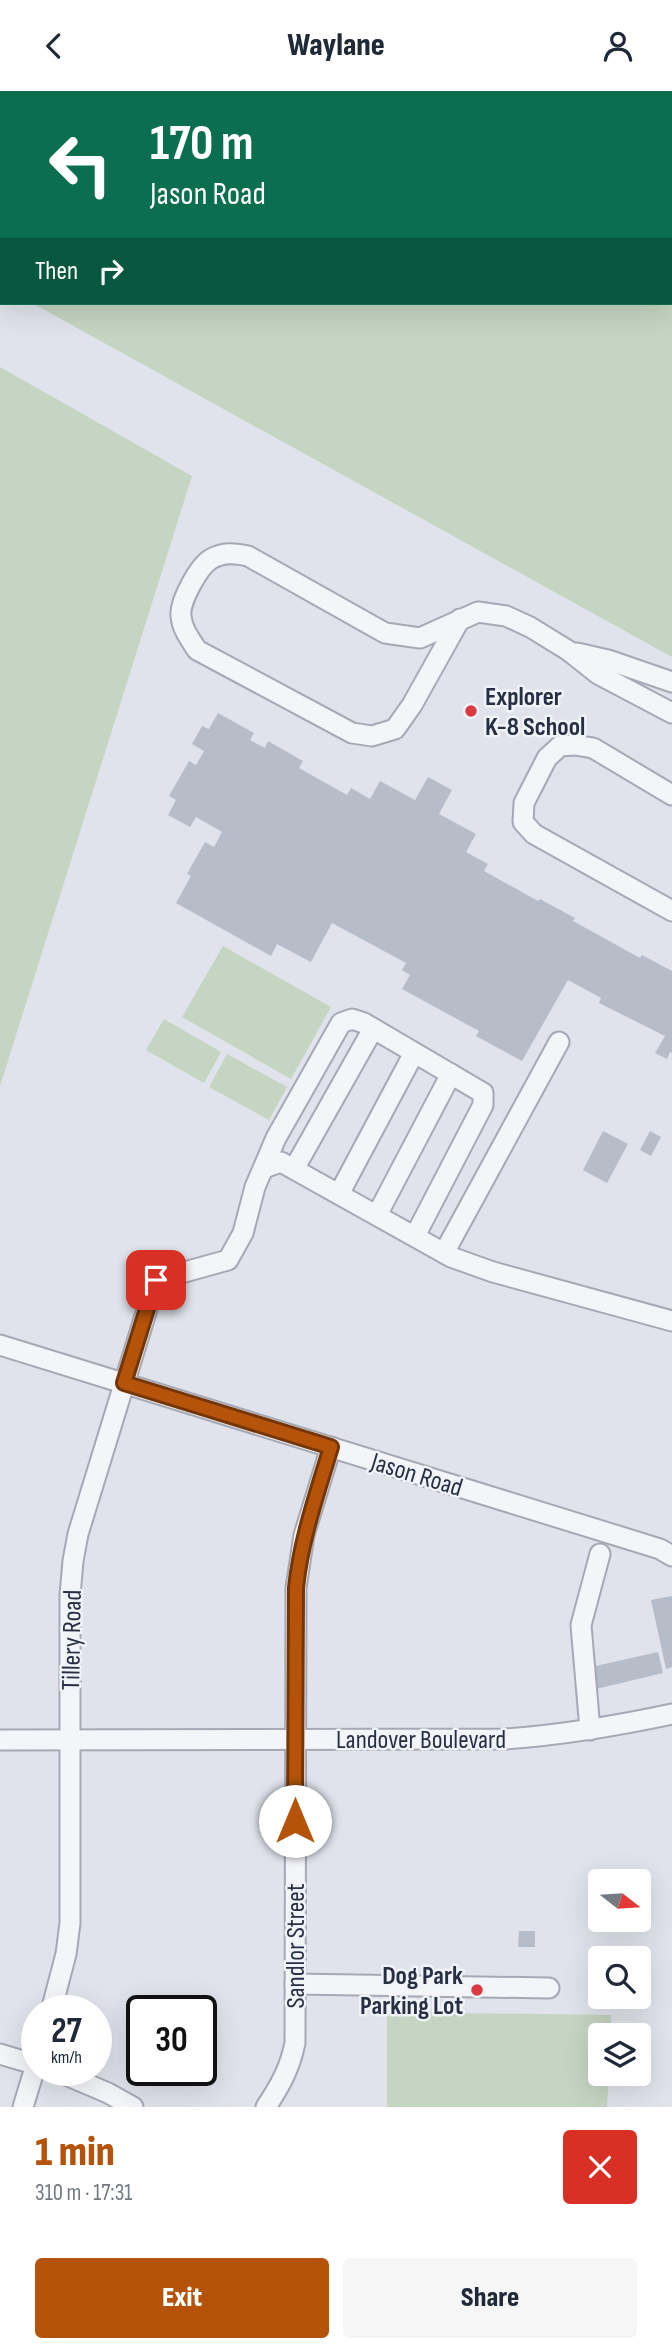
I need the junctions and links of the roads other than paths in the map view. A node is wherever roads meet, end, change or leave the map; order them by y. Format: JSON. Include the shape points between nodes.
{"nodes":[{"id":1,"x":460,"y":619,"type":"junction"},
{"id":2,"x":569,"y":651,"type":"junction"},
{"id":3,"x":672,"y":682,"type":"edge"},
{"id":4,"x":672,"y":713,"type":"edge"},
{"id":5,"x":672,"y":795,"type":"edge"},
{"id":6,"x":672,"y":911,"type":"edge"},
{"id":7,"x":373,"y":1029,"type":"junction"},
{"id":8,"x":559,"y":1042,"type":"dead end"},
{"id":9,"x":414,"y":1053,"type":"junction"},
{"id":10,"x":451,"y":1074,"type":"junction"},
{"id":11,"x":264,"y":1168,"type":"junction"},
{"id":12,"x":294,"y":1169,"type":"junction"},
{"id":13,"x":339,"y":1194,"type":"junction"},
{"id":14,"x":377,"y":1215,"type":"junction"},
{"id":15,"x":415,"y":1236,"type":"junction"},
{"id":16,"x":444,"y":1253,"type":"junction"},
{"id":17,"x":672,"y":1321,"type":"edge"},
{"id":18,"x":0,"y":1345,"type":"edge"},
{"id":19,"x":124,"y":1383,"type":"junction"},
{"id":20,"x":331,"y":1447,"type":"junction"},
{"id":21,"x":600,"y":1554,"type":"dead end"},
{"id":22,"x":672,"y":1556,"type":"edge"},
{"id":23,"x":672,"y":1714,"type":"edge"},
{"id":24,"x":590,"y":1730,"type":"junction"},
{"id":25,"x":295,"y":1739,"type":"junction"},
{"id":26,"x":0,"y":1740,"type":"edge"},
{"id":27,"x":70,"y":1740,"type":"junction"},
{"id":28,"x":295,"y":1984,"type":"junction"},
{"id":29,"x":549,"y":1988,"type":"dead end"},
{"id":30,"x":55,"y":1995,"type":"edge"},
{"id":31,"x":0,"y":2054,"type":"edge"},
{"id":32,"x":21,"y":2059,"type":"edge"},
{"id":33,"x":29,"y":2086,"type":"edge"},
{"id":34,"x":93,"y":2086,"type":"edge"},
{"id":35,"x":23,"y":2107,"type":"edge"},
{"id":36,"x":133,"y":2107,"type":"edge"},
{"id":37,"x":266,"y":2107,"type":"edge"}],
"edges":[{"from":1,"to":1,"type":"street","via":[[420,638],[385,633],[248,556],[234,553],[208,561],[186,593],[180,613],[197,650],[352,733],[372,736],[395,729]]},
{"from":1,"to":2,"type":"street","via":[[478,612],[506,616]]},
{"from":2,"to":3,"type":"street"},
{"from":2,"to":4,"type":"street","via":[[598,674]]},
{"from":5,"to":6,"type":"street","via":[[593,748],[560,746],[547,758],[524,803],[523,822],[534,834]]},
{"from":7,"to":9,"type":"street"},
{"from":7,"to":11,"type":"street","via":[[352,1019],[341,1023]]},
{"from":7,"to":12,"type":"street"},
{"from":8,"to":16,"type":"street"},
{"from":9,"to":10,"type":"street"},
{"from":9,"to":13,"type":"street"},
{"from":10,"to":14,"type":"street"},
{"from":10,"to":15,"type":"street","via":[[483,1093],[484,1105]]},
{"from":11,"to":12,"type":"street","via":[[281,1162]]},
{"from":11,"to":19,"type":"street","name":"Tillery Road","via":[[243,1233],[228,1260],[156,1280]]},
{"from":12,"to":13,"type":"street"},
{"from":13,"to":14,"type":"street"},
{"from":14,"to":15,"type":"street"},
{"from":15,"to":16,"type":"street"},
{"from":16,"to":17,"type":"street"},
{"from":18,"to":19,"type":"street","name":"Jason Road"},
{"from":19,"to":20,"type":"street","name":"Jason Road"},
{"from":19,"to":27,"type":"street","name":"Tillery Road","via":[[73,1561]]},
{"from":20,"to":22,"type":"street","name":"Jason Road"},
{"from":20,"to":25,"type":"street","name":"Sandlor Street","via":[[298,1563]]},
{"from":21,"to":24,"type":"street","via":[[581,1625]]},
{"from":23,"to":24,"type":"street","name":"Landover Boulevard"},
{"from":24,"to":25,"type":"street","name":"Landover Boulevard","via":[[505,1739]]},
{"from":25,"to":27,"type":"street","name":"Landover Boulevard"},
{"from":25,"to":28,"type":"street","name":"Sandlor Street"},
{"from":26,"to":27,"type":"street","name":"Landover Boulevard"},
{"from":27,"to":30,"type":"street","name":"Tillery Road","via":[[70,1923]]},
{"from":28,"to":29,"type":"street"},
{"from":28,"to":37,"type":"street","name":"Sandlor Street","via":[[291,2062]]},
{"from":31,"to":32,"type":"street"},
{"from":33,"to":35,"type":"street"},
{"from":34,"to":36,"type":"street"}]}
